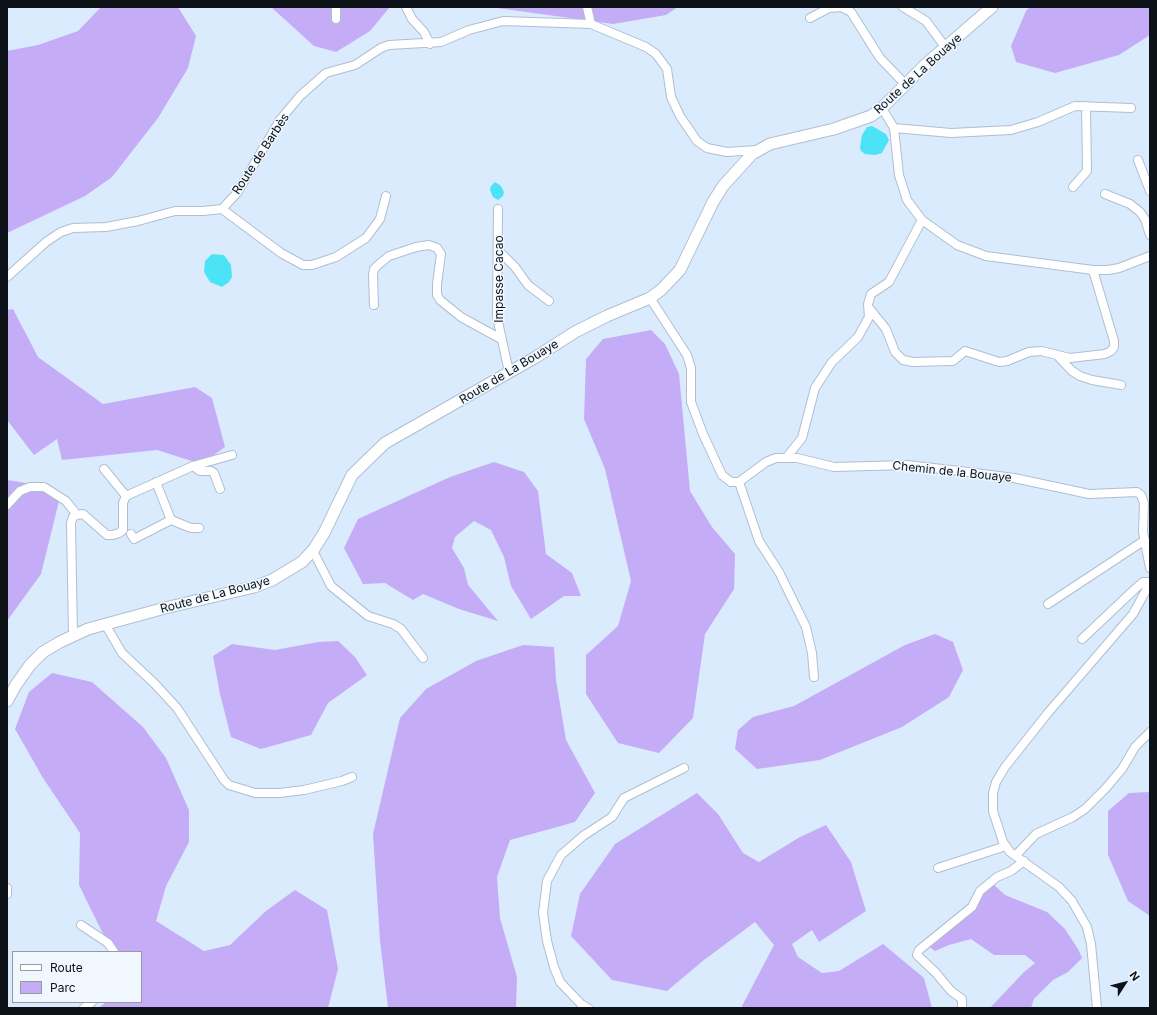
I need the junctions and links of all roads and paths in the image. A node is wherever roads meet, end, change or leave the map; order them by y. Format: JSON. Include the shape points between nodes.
{"nodes":[{"id":1,"x":336,"y":7,"type":"edge"},
{"id":2,"x":406,"y":7,"type":"edge"},
{"id":3,"x":588,"y":7,"type":"edge"},
{"id":4,"x":903,"y":7,"type":"edge"},
{"id":5,"x":992,"y":7,"type":"edge"},
{"id":6,"x":810,"y":18,"type":"dead end"},
{"id":7,"x":336,"y":19,"type":"dead end"},
{"id":8,"x":591,"y":24,"type":"junction"},
{"id":9,"x":430,"y":44,"type":"junction"},
{"id":10,"x":946,"y":48,"type":"junction"},
{"id":11,"x":905,"y":84,"type":"junction"},
{"id":12,"x":1086,"y":106,"type":"junction"},
{"id":13,"x":882,"y":108,"type":"junction"},
{"id":14,"x":1131,"y":108,"type":"dead end"},
{"id":15,"x":894,"y":128,"type":"junction"},
{"id":16,"x":757,"y":150,"type":"junction"},
{"id":17,"x":1138,"y":160,"type":"dead end"},
{"id":18,"x":1073,"y":187,"type":"dead end"},
{"id":19,"x":1150,"y":190,"type":"edge"},
{"id":20,"x":1105,"y":194,"type":"dead end"},
{"id":21,"x":386,"y":196,"type":"dead end"},
{"id":22,"x":222,"y":209,"type":"junction"},
{"id":23,"x":498,"y":209,"type":"dead end"},
{"id":24,"x":922,"y":220,"type":"junction"},
{"id":25,"x":1150,"y":235,"type":"edge"},
{"id":26,"x":1150,"y":249,"type":"edge"},
{"id":27,"x":498,"y":250,"type":"junction"},
{"id":28,"x":1148,"y":256,"type":"edge"},
{"id":29,"x":1093,"y":270,"type":"junction"},
{"id":30,"x":7,"y":277,"type":"edge"},
{"id":31,"x":650,"y":298,"type":"junction"},
{"id":32,"x":549,"y":300,"type":"dead end"},
{"id":33,"x":374,"y":305,"type":"dead end"},
{"id":34,"x":869,"y":308,"type":"junction"},
{"id":35,"x":500,"y":339,"type":"junction"},
{"id":36,"x":1057,"y":355,"type":"junction"},
{"id":37,"x":509,"y":372,"type":"junction"},
{"id":38,"x":1121,"y":385,"type":"dead end"},
{"id":39,"x":232,"y":455,"type":"dead end"},
{"id":40,"x":786,"y":458,"type":"junction"},
{"id":41,"x":193,"y":466,"type":"junction"},
{"id":42,"x":104,"y":469,"type":"dead end"},
{"id":43,"x":156,"y":482,"type":"junction"},
{"id":44,"x":739,"y":482,"type":"junction"},
{"id":45,"x":220,"y":489,"type":"dead end"},
{"id":46,"x":126,"y":496,"type":"junction"},
{"id":47,"x":7,"y":504,"type":"edge"},
{"id":48,"x":77,"y":515,"type":"junction"},
{"id":49,"x":171,"y":520,"type":"junction"},
{"id":50,"x":199,"y":528,"type":"dead end"},
{"id":51,"x":131,"y":534,"type":"dead end"},
{"id":52,"x":1145,"y":540,"type":"junction"},
{"id":53,"x":312,"y":551,"type":"junction"},
{"id":54,"x":1150,"y":568,"type":"edge"},
{"id":55,"x":1150,"y":583,"type":"edge"},
{"id":56,"x":1048,"y":604,"type":"dead end"},
{"id":57,"x":105,"y":624,"type":"junction"},
{"id":58,"x":73,"y":636,"type":"junction"},
{"id":59,"x":1082,"y":639,"type":"dead end"},
{"id":60,"x":423,"y":658,"type":"dead end"},
{"id":61,"x":814,"y":677,"type":"dead end"},
{"id":62,"x":7,"y":701,"type":"edge"},
{"id":63,"x":1150,"y":732,"type":"edge"},
{"id":64,"x":684,"y":768,"type":"dead end"},
{"id":65,"x":352,"y":777,"type":"dead end"},
{"id":66,"x":1006,"y":846,"type":"junction"},
{"id":67,"x":1016,"y":855,"type":"junction"},
{"id":68,"x":1024,"y":861,"type":"junction"},
{"id":69,"x":938,"y":868,"type":"dead end"},
{"id":70,"x":7,"y":888,"type":"edge"},
{"id":71,"x":7,"y":894,"type":"edge"},
{"id":72,"x":81,"y":925,"type":"dead end"},
{"id":73,"x":113,"y":951,"type":"edge"},
{"id":74,"x":588,"y":1008,"type":"edge"},
{"id":75,"x":962,"y":1008,"type":"edge"},
{"id":76,"x":1098,"y":1008,"type":"edge"}],
"edges":[{"from":1,"to":7,"type":"street"},
{"from":2,"to":9,"type":"street"},
{"from":3,"to":8,"type":"street"},
{"from":4,"to":10,"type":"street","via":[[926,21]]},
{"from":5,"to":10,"type":"main road","name":"Route de La Bouaye"},
{"from":6,"to":11,"type":"street","via":[[829,8],[841,7],[851,12],[880,58]]},
{"from":8,"to":9,"type":"street","name":"Route de Barbès","via":[[503,21]]},
{"from":8,"to":16,"type":"street","name":"Route de Barbès","via":[[646,47],[662,60],[667,69],[671,97],[697,141],[707,148],[727,152]]},
{"from":9,"to":22,"type":"street","name":"Route de Barbès","via":[[389,45],[355,65],[326,73],[300,96],[280,120],[237,193]]},
{"from":10,"to":11,"type":"main road","name":"Route de La Bouaye"},
{"from":11,"to":13,"type":"main road","name":"Route de La Bouaye"},
{"from":12,"to":14,"type":"street"},
{"from":12,"to":15,"type":"street","via":[[1075,106],[1011,130],[952,133]]},
{"from":12,"to":18,"type":"street","via":[[1086,170]]},
{"from":13,"to":15,"type":"street"},
{"from":13,"to":16,"type":"main road","name":"Route de La Bouaye","via":[[857,122],[770,144]]},
{"from":15,"to":24,"type":"street","via":[[904,192],[911,207]]},
{"from":16,"to":31,"type":"main road","name":"Route de La Bouaye","via":[[723,186],[680,270]]},
{"from":17,"to":19,"type":"street"},
{"from":20,"to":25,"type":"street","via":[[1130,204],[1140,212]]},
{"from":21,"to":22,"type":"street","via":[[380,219],[366,238],[336,257],[312,265],[303,265],[281,253]]},
{"from":22,"to":30,"type":"street","via":[[175,211],[106,227],[73,228],[46,242]]},
{"from":23,"to":27,"type":"street","name":"Impasse Cacao"},
{"from":24,"to":29,"type":"street","via":[[950,241],[981,254]]},
{"from":24,"to":34,"type":"street","via":[[889,282],[872,294]]},
{"from":26,"to":28,"type":"street"},
{"from":27,"to":32,"type":"street","via":[[528,285]]},
{"from":27,"to":35,"type":"street","name":"Impasse Cacao","via":[[497,316]]},
{"from":28,"to":29,"type":"street","via":[[1118,268]]},
{"from":29,"to":36,"type":"street","via":[[1114,347],[1105,354],[1070,358]]},
{"from":31,"to":37,"type":"main road","name":"Route de La Bouaye","via":[[591,323]]},
{"from":31,"to":44,"type":"street","via":[[687,355],[691,368],[691,402],[713,458],[722,475],[731,482]]},
{"from":33,"to":35,"type":"street","via":[[374,269],[389,256],[429,245],[437,248],[441,254],[437,284],[440,300],[461,317]]},
{"from":34,"to":36,"type":"street","via":[[886,329],[895,352],[902,360],[953,361],[965,351],[1000,362],[1029,352],[1040,351]]},
{"from":34,"to":40,"type":"street","via":[[870,317],[858,337],[832,362],[815,388],[802,438]]},
{"from":35,"to":37,"type":"street","name":"Impasse Cacao"},
{"from":36,"to":38,"type":"street","via":[[1080,376]]},
{"from":37,"to":53,"type":"main road","name":"Route de La Bouaye","via":[[401,433],[367,458],[352,475],[324,533]]},
{"from":39,"to":41,"type":"street"},
{"from":40,"to":44,"type":"street","name":"Chemin de la Bouaye","via":[[766,462]]},
{"from":40,"to":52,"type":"street","name":"Chemin de la Bouaye","via":[[797,458],[834,467],[907,465],[960,471],[1014,478],[1089,494],[1137,492],[1141,494],[1144,503]]},
{"from":41,"to":43,"type":"street"},
{"from":41,"to":45,"type":"street","via":[[200,471],[214,473]]},
{"from":42,"to":46,"type":"street"},
{"from":43,"to":46,"type":"street"},
{"from":43,"to":49,"type":"street"},
{"from":44,"to":61,"type":"street","via":[[759,541],[779,572],[806,627]]},
{"from":46,"to":48,"type":"street","via":[[123,530],[119,533],[107,535],[83,514]]},
{"from":47,"to":48,"type":"street","via":[[20,491],[30,487],[44,487],[66,501]]},
{"from":48,"to":58,"type":"street","via":[[71,523]]},
{"from":49,"to":50,"type":"street","via":[[191,528]]},
{"from":49,"to":51,"type":"street","via":[[170,523],[134,539]]},
{"from":52,"to":54,"type":"street","name":"Chemin de la Bouaye"},
{"from":52,"to":56,"type":"street"},
{"from":53,"to":57,"type":"main road","name":"Route de La Bouaye","via":[[287,573],[260,585]]},
{"from":53,"to":60,"type":"street","via":[[331,586],[368,616],[401,629]]},
{"from":55,"to":59,"type":"street","via":[[1143,582]]},
{"from":55,"to":66,"type":"street","via":[[1133,614],[1028,737],[996,782],[993,811],[997,830]]},
{"from":57,"to":58,"type":"main road","name":"Route de La Bouaye"},
{"from":57,"to":65,"type":"street","via":[[122,653],[177,708],[229,785],[255,793],[279,793],[304,790]]},
{"from":58,"to":62,"type":"main road","name":"Route de La Bouaye","via":[[60,642],[35,661]]},
{"from":63,"to":67,"type":"street","via":[[1135,747],[1122,769],[1106,788],[1085,809],[1036,834]]},
{"from":64,"to":74,"type":"street","via":[[624,798],[612,817],[583,836],[561,855],[547,881],[543,913],[547,940],[560,982]]},
{"from":66,"to":67,"type":"street"},
{"from":66,"to":69,"type":"street"},
{"from":67,"to":68,"type":"street"},
{"from":68,"to":75,"type":"street","via":[[980,891],[972,907],[919,950],[917,955],[962,999]]},
{"from":68,"to":76,"type":"street","via":[[1059,887],[1082,915],[1091,944]]},
{"from":70,"to":71,"type":"street"},
{"from":72,"to":73,"type":"street","via":[[108,943]]}]}
